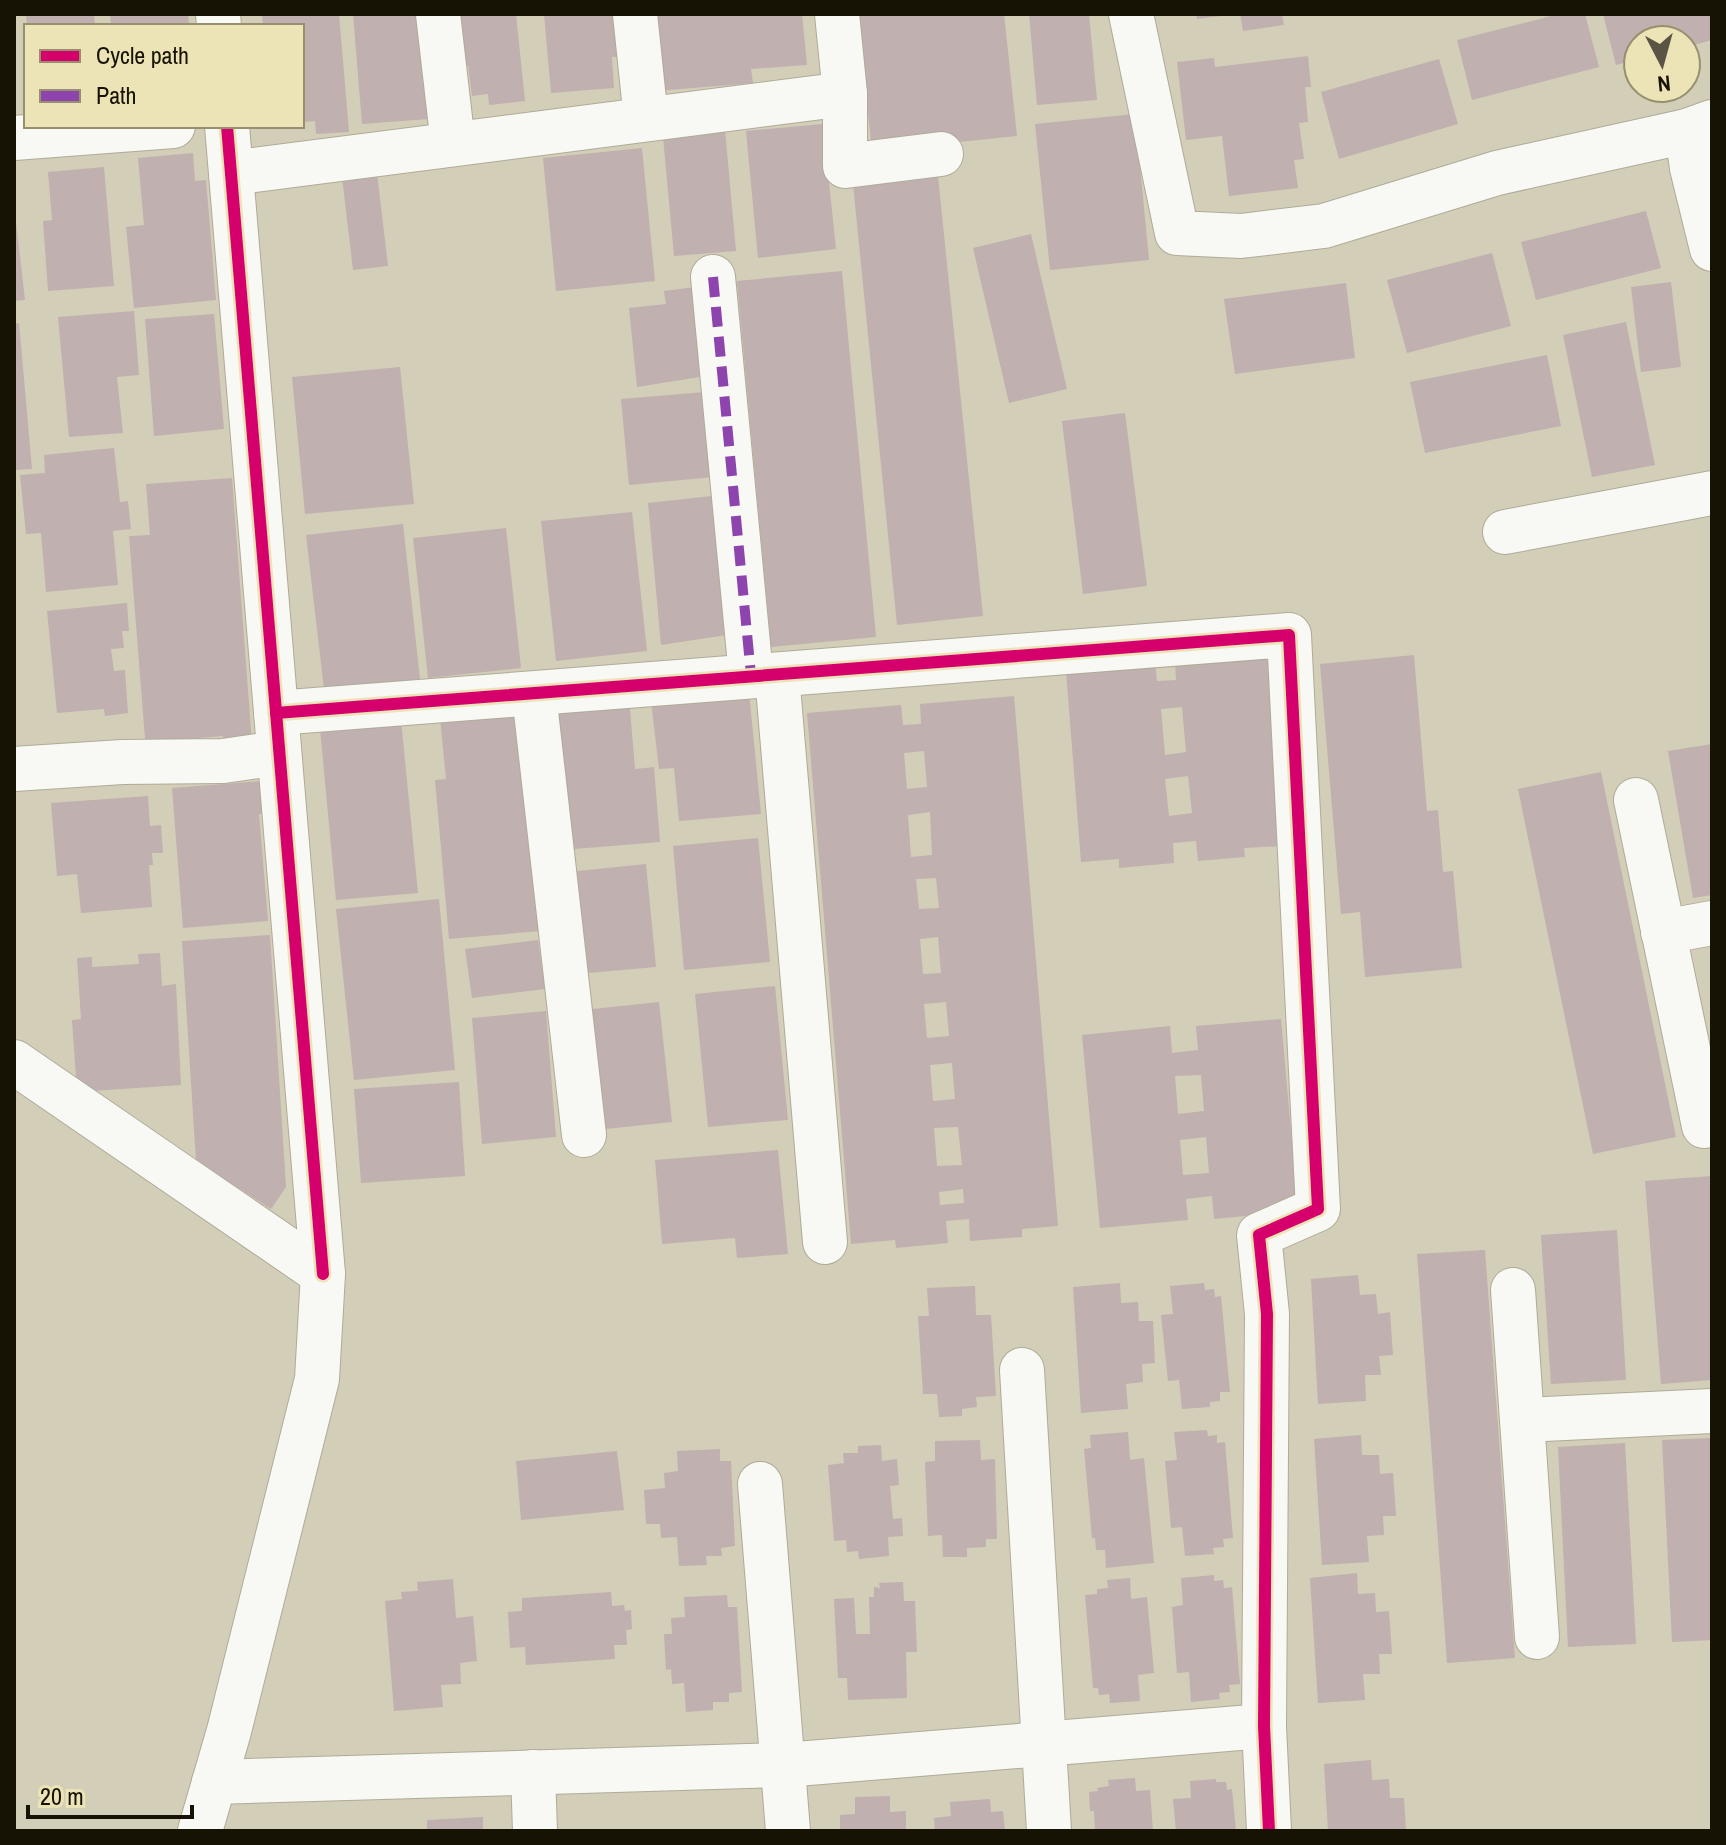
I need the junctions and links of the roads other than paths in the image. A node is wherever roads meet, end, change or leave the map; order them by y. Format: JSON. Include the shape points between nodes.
{"nodes":[{"id":1,"x":438,"y":14,"type":"edge"},
{"id":2,"x":635,"y":14,"type":"edge"},
{"id":3,"x":837,"y":14,"type":"edge"},
{"id":4,"x":1131,"y":14,"type":"edge"},
{"id":5,"x":845,"y":94,"type":"junction"},
{"id":6,"x":646,"y":119,"type":"junction"},
{"id":7,"x":1699,"y":126,"type":"edge"},
{"id":8,"x":146,"y":128,"type":"edge"},
{"id":9,"x":227,"y":128,"type":"edge"},
{"id":10,"x":14,"y":138,"type":"edge"},
{"id":11,"x":453,"y":144,"type":"junction"},
{"id":12,"x":941,"y":154,"type":"dead end"},
{"id":13,"x":231,"y":173,"type":"junction"},
{"id":14,"x":1712,"y":249,"type":"edge"},
{"id":15,"x":713,"y":277,"type":"dead end"},
{"id":16,"x":1712,"y":493,"type":"edge"},
{"id":17,"x":1505,"y":532,"type":"dead end"},
{"id":18,"x":764,"y":675,"type":"junction"},
{"id":19,"x":534,"y":694,"type":"junction"},
{"id":20,"x":277,"y":733,"type":"junction"},
{"id":21,"x":14,"y":769,"type":"edge"},
{"id":22,"x":1636,"y":800,"type":"dead end"},
{"id":23,"x":1712,"y":923,"type":"edge"},
{"id":24,"x":1663,"y":932,"type":"junction"},
{"id":25,"x":14,"y":1062,"type":"edge"},
{"id":26,"x":1712,"y":1125,"type":"edge"},
{"id":27,"x":584,"y":1135,"type":"dead end"},
{"id":28,"x":825,"y":1242,"type":"dead end"},
{"id":29,"x":323,"y":1274,"type":"junction"},
{"id":30,"x":1513,"y":1290,"type":"dead end"},
{"id":31,"x":1022,"y":1370,"type":"dead end"},
{"id":32,"x":1712,"y":1411,"type":"edge"},
{"id":33,"x":1522,"y":1420,"type":"junction"},
{"id":34,"x":760,"y":1484,"type":"dead end"},
{"id":35,"x":1537,"y":1637,"type":"dead end"},
{"id":36,"x":1264,"y":1726,"type":"junction"},
{"id":37,"x":1044,"y":1744,"type":"junction"},
{"id":38,"x":784,"y":1765,"type":"junction"},
{"id":39,"x":533,"y":1772,"type":"junction"},
{"id":40,"x":214,"y":1782,"type":"junction"},
{"id":41,"x":200,"y":1831,"type":"edge"},
{"id":42,"x":535,"y":1831,"type":"edge"},
{"id":43,"x":788,"y":1831,"type":"edge"},
{"id":44,"x":1049,"y":1831,"type":"edge"},
{"id":45,"x":1269,"y":1831,"type":"edge"}],
"edges":[{"from":1,"to":11,"type":"street"},
{"from":2,"to":6,"type":"street"},
{"from":3,"to":5,"type":"street"},
{"from":4,"to":7,"type":"street","via":[[1177,233],[1241,236],[1324,226],[1497,173]]},
{"from":5,"to":6,"type":"street"},
{"from":5,"to":12,"type":"street","via":[[845,166]]},
{"from":6,"to":11,"type":"street"},
{"from":7,"to":14,"type":"street","via":[[1692,168]]},
{"from":8,"to":10,"type":"street"},
{"from":9,"to":13,"type":"street"},
{"from":11,"to":13,"type":"street"},
{"from":13,"to":20,"type":"street"},
{"from":15,"to":18,"type":"street"},
{"from":16,"to":17,"type":"street"},
{"from":18,"to":19,"type":"street"},
{"from":18,"to":28,"type":"street"},
{"from":18,"to":36,"type":"street","via":[[1289,635],[1318,1209],[1259,1235],[1267,1314]]},
{"from":19,"to":20,"type":"street"},
{"from":19,"to":27,"type":"street"},
{"from":20,"to":21,"type":"street","via":[[223,761]]},
{"from":20,"to":29,"type":"street"},
{"from":22,"to":24,"type":"street"},
{"from":23,"to":24,"type":"street"},
{"from":24,"to":26,"type":"street","via":[[1704,1126]]},
{"from":25,"to":29,"type":"street"},
{"from":29,"to":40,"type":"street","via":[[317,1379]]},
{"from":30,"to":33,"type":"street"},
{"from":31,"to":37,"type":"street"},
{"from":32,"to":33,"type":"street"},
{"from":33,"to":35,"type":"street"},
{"from":34,"to":38,"type":"street"},
{"from":36,"to":37,"type":"street"},
{"from":36,"to":45,"type":"street"},
{"from":37,"to":38,"type":"street"},
{"from":37,"to":44,"type":"street"},
{"from":38,"to":39,"type":"street"},
{"from":38,"to":43,"type":"street"},
{"from":39,"to":40,"type":"street"},
{"from":39,"to":42,"type":"street"},
{"from":40,"to":41,"type":"street"}]}
